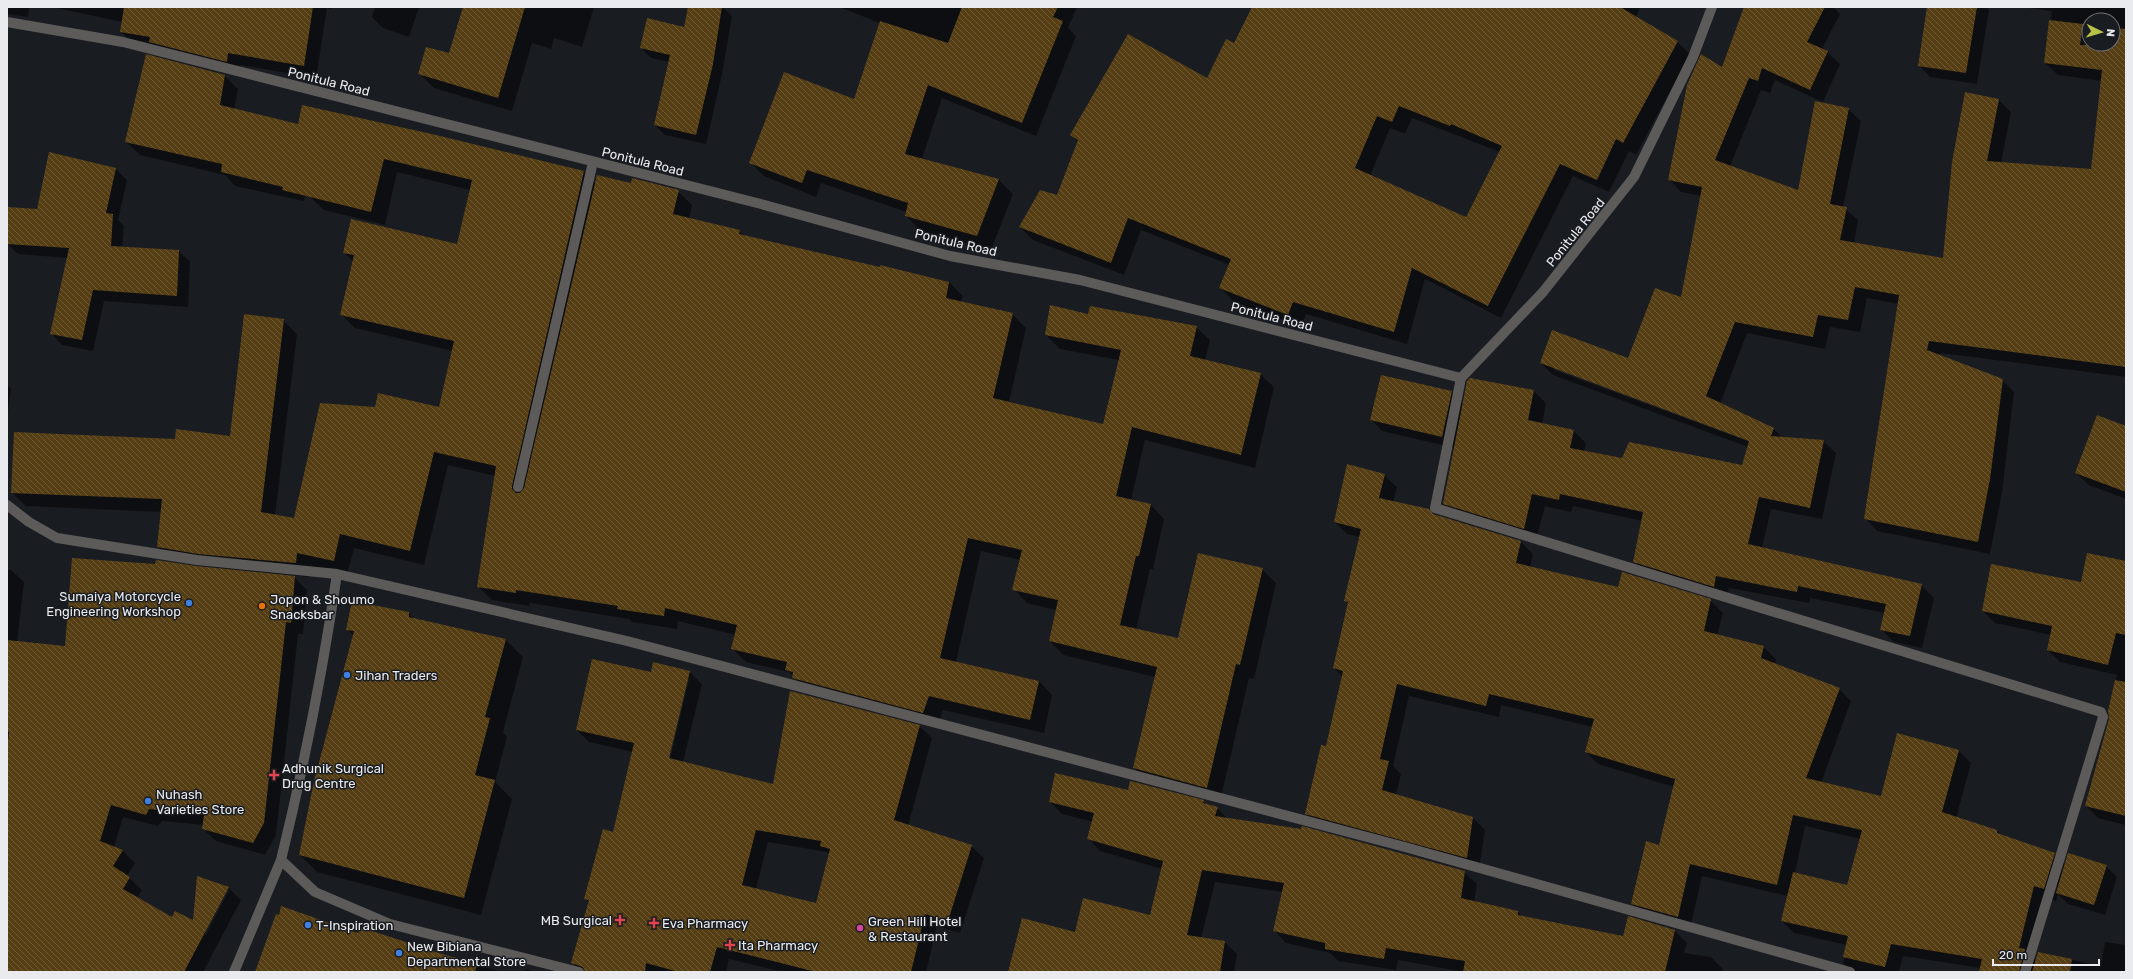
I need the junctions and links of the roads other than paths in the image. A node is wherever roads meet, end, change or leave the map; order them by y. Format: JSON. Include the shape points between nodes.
{"nodes":[{"id":1,"x":1712,"y":7,"type":"edge"},
{"id":2,"x":7,"y":22,"type":"edge"},
{"id":3,"x":593,"y":162,"type":"junction"},
{"id":4,"x":1461,"y":378,"type":"junction"},
{"id":5,"x":518,"y":487,"type":"dead end"},
{"id":6,"x":7,"y":505,"type":"edge"},
{"id":7,"x":337,"y":574,"type":"junction"},
{"id":8,"x":281,"y":860,"type":"junction"},
{"id":9,"x":234,"y":972,"type":"edge"},
{"id":10,"x":579,"y":972,"type":"edge"},
{"id":11,"x":1850,"y":972,"type":"edge"},
{"id":12,"x":2025,"y":972,"type":"edge"}],
"edges":[{"from":1,"to":4,"type":"street","name":"Ponitula Road","via":[[1693,57],[1634,177],[1543,292]]},
{"from":2,"to":3,"type":"street","name":"Ponitula Road","via":[[123,42]]},
{"from":3,"to":4,"type":"street","name":"Ponitula Road","via":[[761,204],[950,256],[1080,280]]},
{"from":3,"to":5,"type":"street"},
{"from":4,"to":12,"type":"street","via":[[1436,508],[2101,712],[2103,717]]},
{"from":6,"to":7,"type":"street","via":[[29,522],[57,538],[197,560]]},
{"from":7,"to":8,"type":"street","via":[[330,622]]},
{"from":7,"to":11,"type":"street","via":[[643,645],[1405,847]]},
{"from":8,"to":9,"type":"street"},
{"from":8,"to":10,"type":"street","via":[[315,892],[390,924]]}]}
